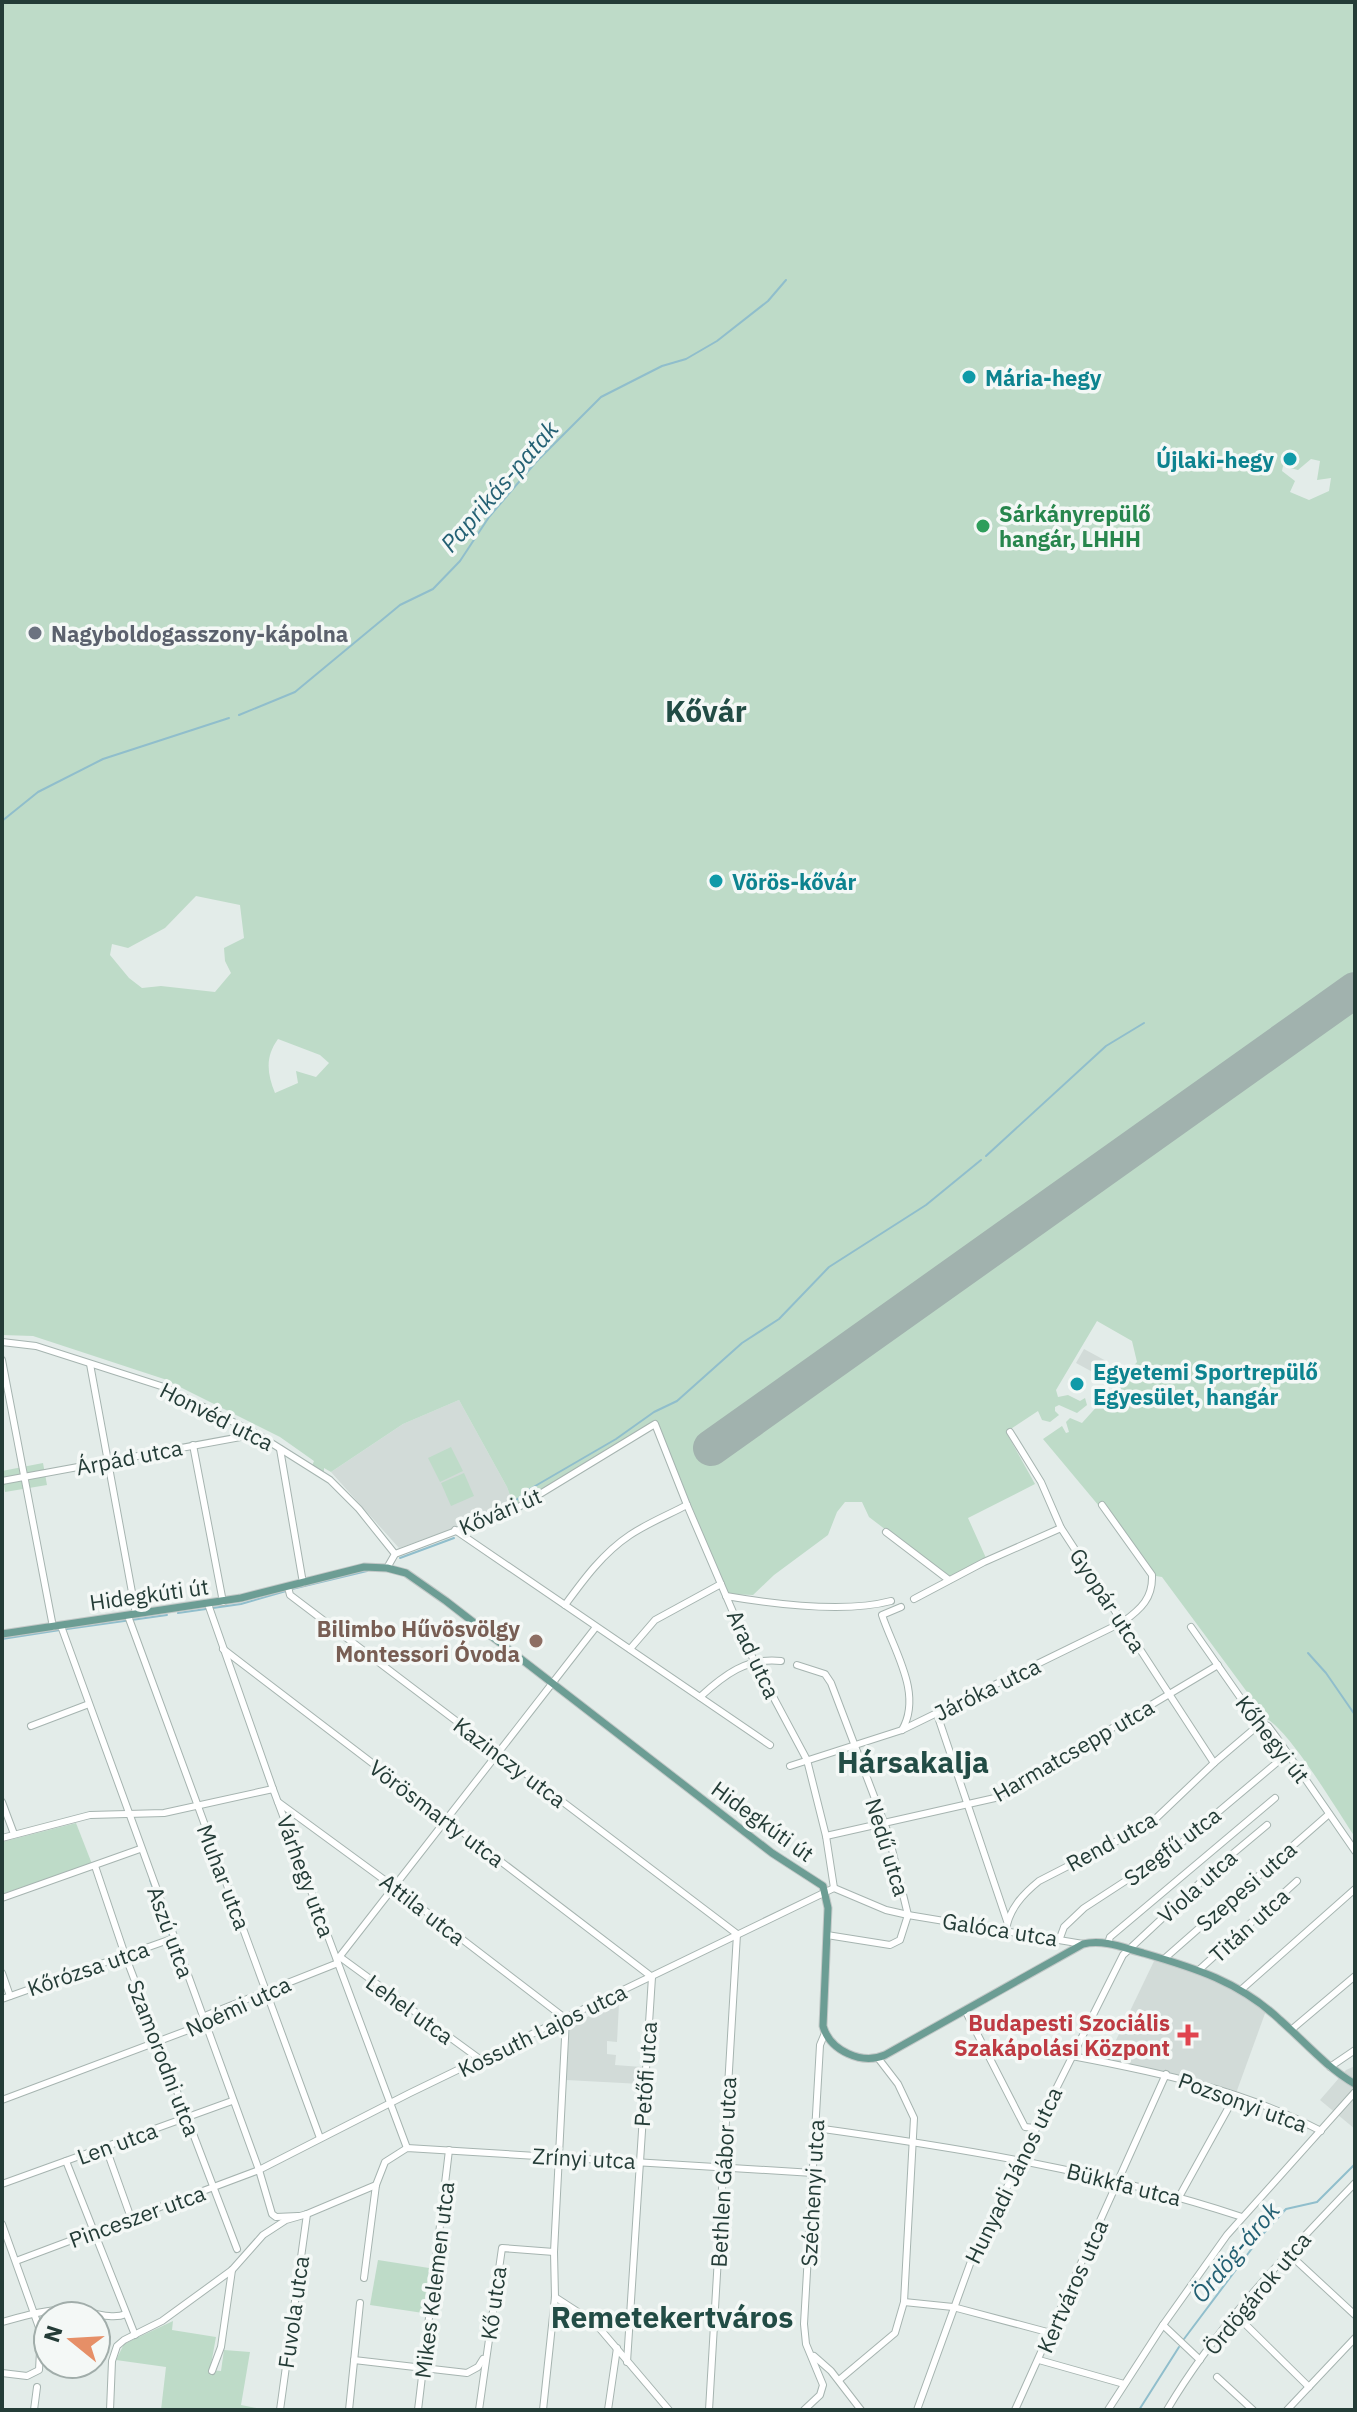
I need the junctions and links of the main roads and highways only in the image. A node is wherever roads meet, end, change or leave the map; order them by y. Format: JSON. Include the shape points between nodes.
{"nodes":[{"id":1,"x":2,"y":1634,"type":"edge"},
{"id":2,"x":1355,"y":2084,"type":"edge"}],
"edges":[{"from":1,"to":2,"type":"main road","name":"Hidegkúti út","via":[[209,1607],[352,1569],[387,1568],[413,1577],[787,1864],[830,1889],[822,2012],[825,2033],[846,2052],[878,2058],[1083,1944],[1108,1943],[1200,1969],[1242,1989]]}]}
